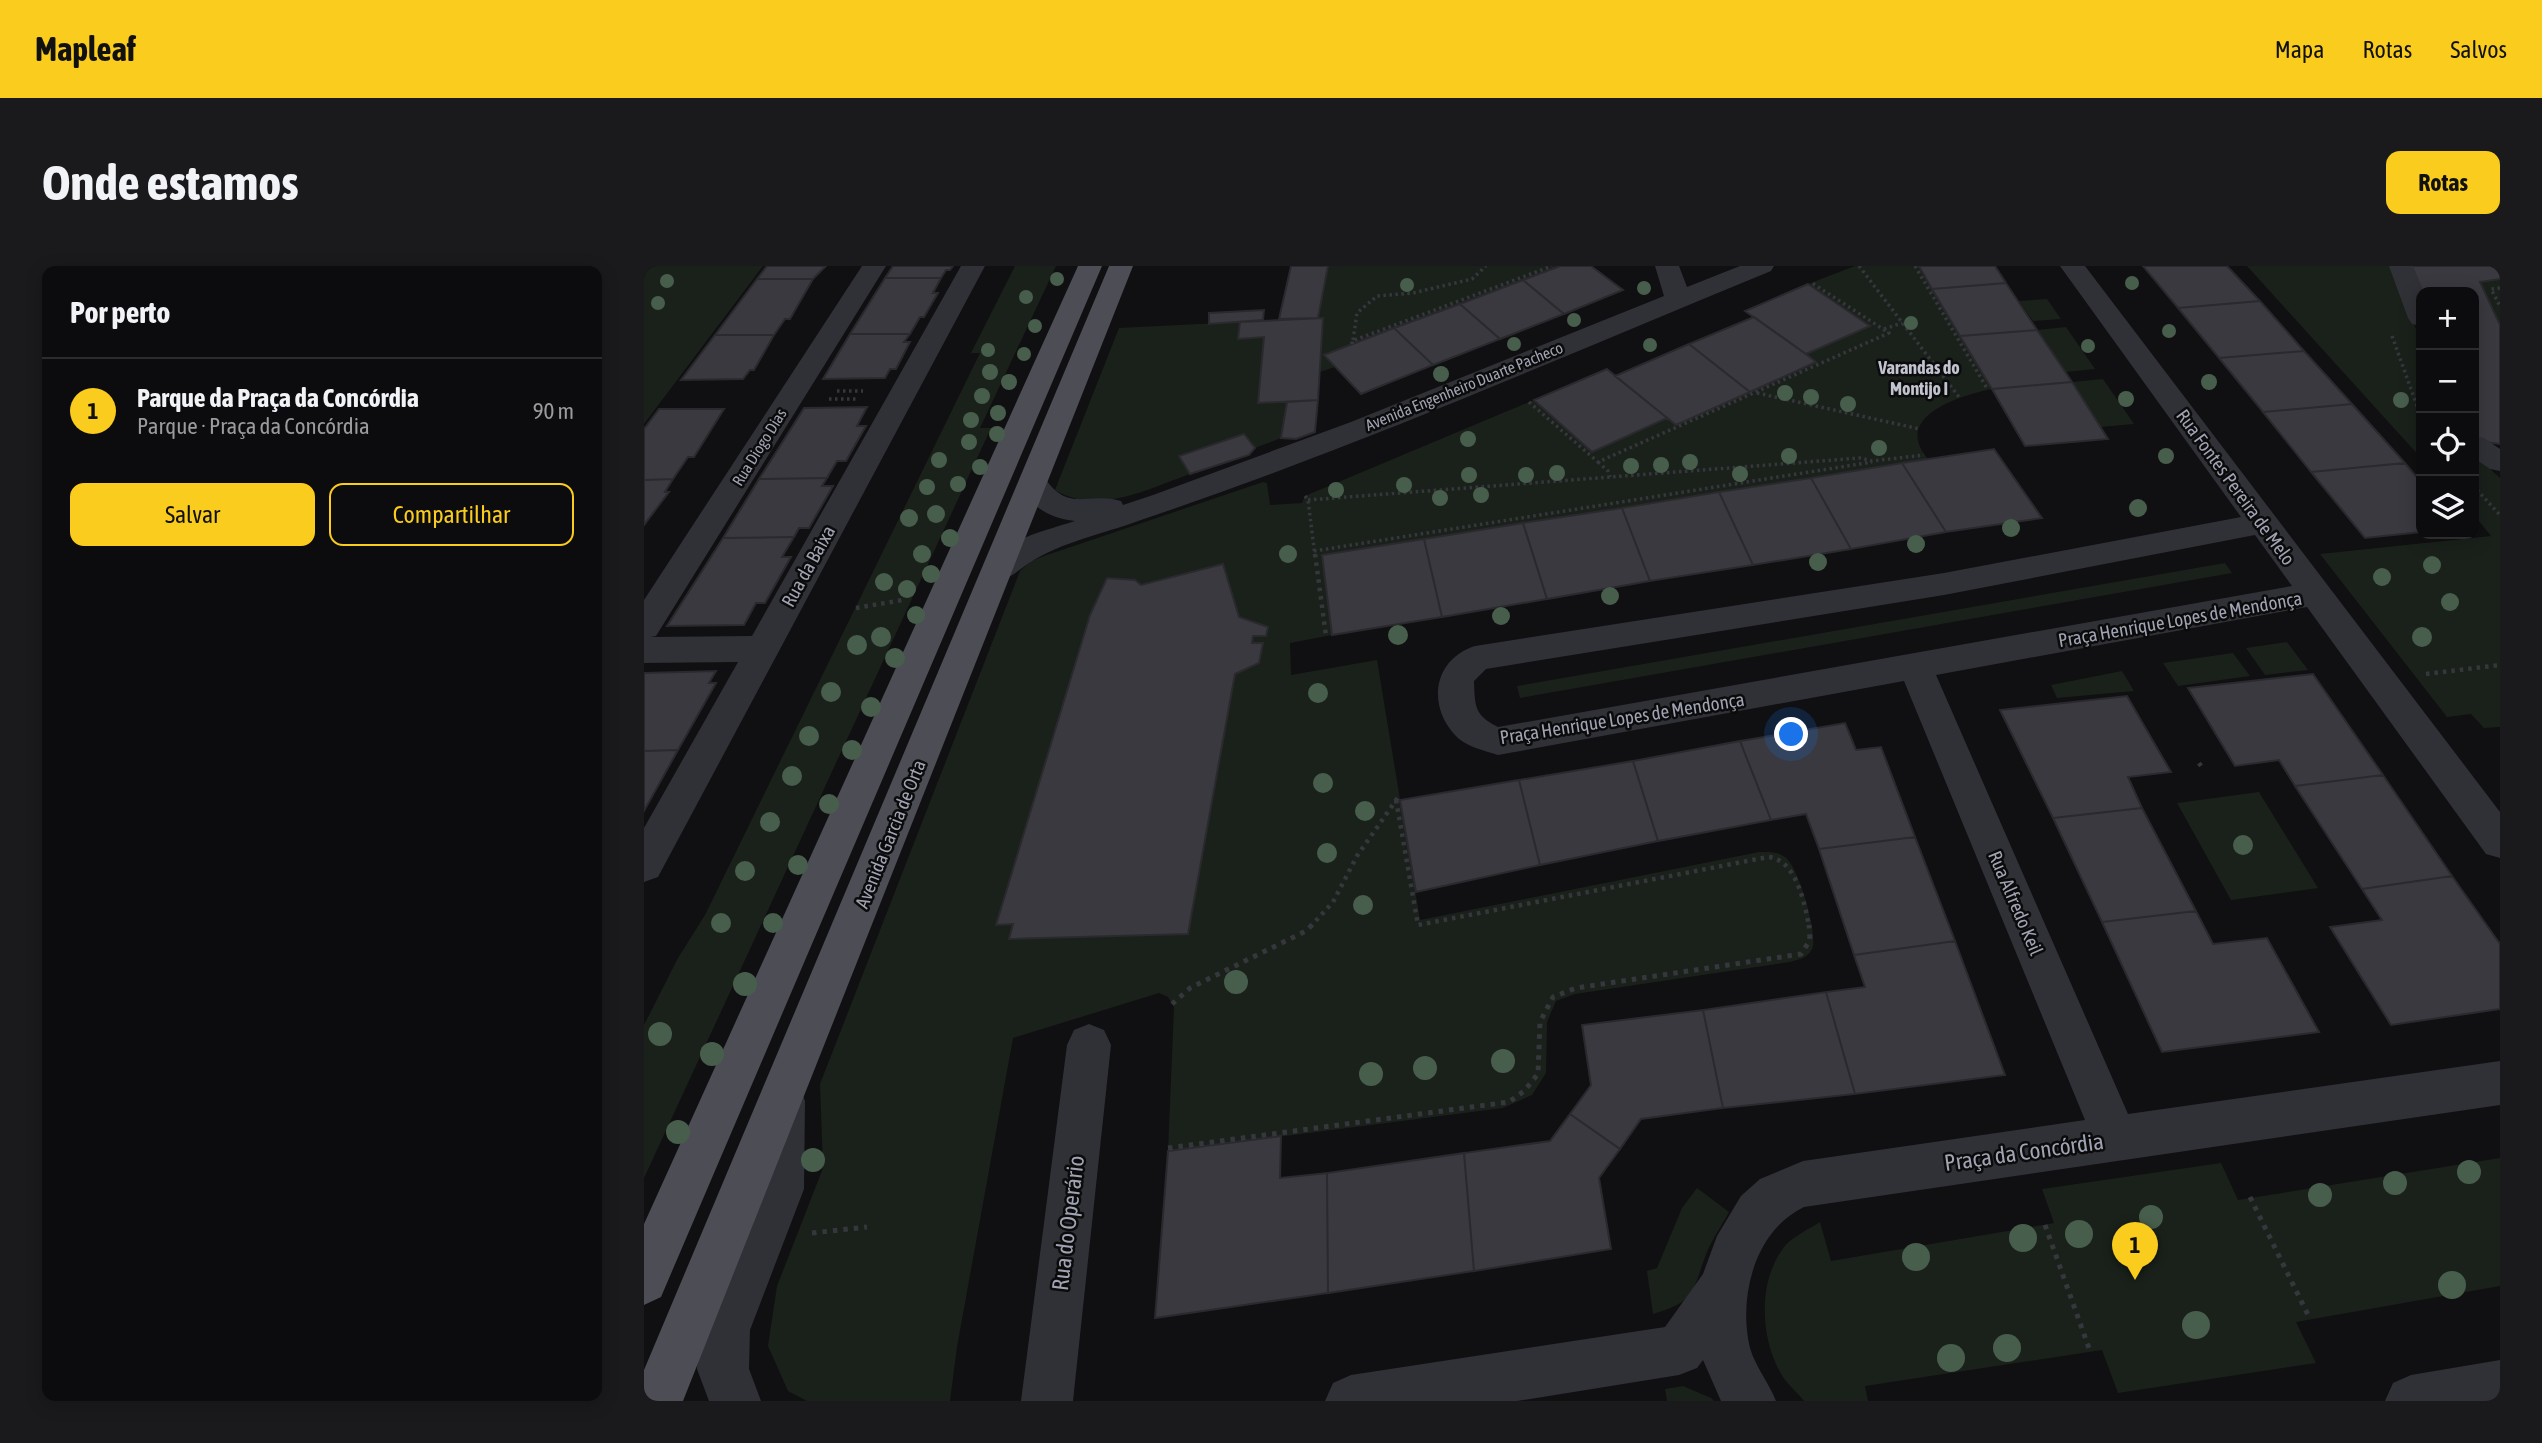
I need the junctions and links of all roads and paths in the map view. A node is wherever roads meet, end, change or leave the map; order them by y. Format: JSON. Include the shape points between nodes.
{"nodes":[{"id":1,"x":874,"y":266,"type":"edge"},
{"id":2,"x":973,"y":266,"type":"edge"},
{"id":3,"x":1090,"y":266,"type":"edge"},
{"id":4,"x":1121,"y":266,"type":"edge"},
{"id":5,"x":1486,"y":266,"type":"edge"},
{"id":6,"x":1552,"y":266,"type":"edge"},
{"id":7,"x":1667,"y":266,"type":"edge"},
{"id":8,"x":1762,"y":266,"type":"edge"},
{"id":9,"x":1859,"y":266,"type":"edge"},
{"id":10,"x":1915,"y":266,"type":"edge"},
{"id":11,"x":2072,"y":266,"type":"edge"},
{"id":12,"x":2401,"y":266,"type":"edge"},
{"id":13,"x":1812,"y":283,"type":"dead end"},
{"id":14,"x":2500,"y":288,"type":"edge"},
{"id":15,"x":1678,"y":300,"type":"junction"},
{"id":16,"x":2416,"y":305,"type":"edge"},
{"id":17,"x":2500,"y":306,"type":"edge"},
{"id":18,"x":1902,"y":323,"type":"junction"},
{"id":19,"x":2389,"y":329,"type":"dead end"},
{"id":20,"x":1884,"y":330,"type":"junction"},
{"id":21,"x":1988,"y":390,"type":"dead end"},
{"id":22,"x":828,"y":391,"type":"joint"},
{"id":23,"x":1756,"y":392,"type":"junction"},
{"id":24,"x":1959,"y":397,"type":"dead end"},
{"id":25,"x":1529,"y":402,"type":"dead end"},
{"id":26,"x":2420,"y":413,"type":"edge"},
{"id":27,"x":1920,"y":429,"type":"dead end"},
{"id":28,"x":2479,"y":447,"type":"edge"},
{"id":29,"x":1924,"y":455,"type":"dead end"},
{"id":30,"x":1872,"y":461,"type":"junction"},
{"id":31,"x":1598,"y":462,"type":"junction"},
{"id":32,"x":2500,"y":462,"type":"edge"},
{"id":33,"x":1610,"y":477,"type":"junction"},
{"id":34,"x":1033,"y":484,"type":"junction"},
{"id":35,"x":2479,"y":492,"type":"edge"},
{"id":36,"x":1164,"y":502,"type":"junction"},
{"id":37,"x":2500,"y":515,"type":"edge"},
{"id":38,"x":2263,"y":523,"type":"junction"},
{"id":39,"x":1314,"y":551,"type":"junction"},
{"id":40,"x":999,"y":570,"type":"junction"},
{"id":41,"x":2315,"y":594,"type":"junction"},
{"id":42,"x":912,"y":598,"type":"dead end"},
{"id":43,"x":856,"y":608,"type":"dead end"},
{"id":44,"x":644,"y":627,"type":"edge"},
{"id":45,"x":1326,"y":636,"type":"dead end"},
{"id":46,"x":763,"y":649,"type":"junction"},
{"id":47,"x":644,"y":650,"type":"edge"},
{"id":48,"x":2500,"y":665,"type":"edge"},
{"id":49,"x":1915,"y":667,"type":"junction"},
{"id":50,"x":2414,"y":676,"type":"dead end"},
{"id":51,"x":2199,"y":763,"type":"dead end"},
{"id":52,"x":2203,"y":769,"type":"dead end"},
{"id":53,"x":2500,"y":842,"type":"edge"},
{"id":54,"x":644,"y":865,"type":"edge"},
{"id":55,"x":1172,"y":1004,"type":"dead end"},
{"id":56,"x":1089,"y":1045,"type":"dead end"},
{"id":57,"x":2500,"y":1083,"type":"edge"},
{"id":58,"x":783,"y":1093,"type":"junction"},
{"id":59,"x":2115,"y":1138,"type":"junction"},
{"id":60,"x":1168,"y":1148,"type":"dead end"},
{"id":61,"x":2250,"y":1197,"type":"dead end"},
{"id":62,"x":2045,"y":1225,"type":"dead end"},
{"id":63,"x":867,"y":1227,"type":"dead end"},
{"id":64,"x":808,"y":1234,"type":"dead end"},
{"id":65,"x":644,"y":1280,"type":"edge"},
{"id":66,"x":1724,"y":1286,"type":"junction"},
{"id":67,"x":2310,"y":1319,"type":"dead end"},
{"id":68,"x":1679,"y":1350,"type":"junction"},
{"id":69,"x":2090,"y":1351,"type":"dead end"},
{"id":70,"x":2500,"y":1386,"type":"edge"},
{"id":71,"x":657,"y":1401,"type":"edge"},
{"id":72,"x":735,"y":1401,"type":"edge"},
{"id":73,"x":1046,"y":1401,"type":"edge"},
{"id":74,"x":1351,"y":1401,"type":"edge"},
{"id":75,"x":1744,"y":1401,"type":"edge"},
{"id":76,"x":1750,"y":1401,"type":"edge"},
{"id":77,"x":2411,"y":1401,"type":"edge"}],
"edges":[{"from":1,"to":44,"type":"street","name":"Rua Diogo Dias"},
{"from":2,"to":46,"type":"street","name":"Rua da Baixa"},
{"from":3,"to":65,"type":"main road"},
{"from":4,"to":34,"type":"main road","name":"Avenida Garcia de Orta"},
{"from":5,"to":6,"type":"path","via":[[1472,279],[1377,296],[1357,313],[1352,343]]},
{"from":7,"to":15,"type":"street"},
{"from":8,"to":15,"type":"street","name":"Avenida Engenheiro Duarte Pacheco"},
{"from":9,"to":18,"type":"path"},
{"from":10,"to":21,"type":"path"},
{"from":11,"to":38,"type":"street","name":"Rua Fontes Pereira de Melo"},
{"from":12,"to":16,"type":"street"},
{"from":13,"to":20,"type":"path"},
{"from":14,"to":17,"type":"path","via":[[2491,289]]},
{"from":15,"to":36,"type":"street","name":"Avenida Engenheiro Duarte Pacheco"},
{"from":18,"to":20,"type":"path"},
{"from":18,"to":24,"type":"path"},
{"from":19,"to":26,"type":"path"},
{"from":20,"to":23,"type":"path","via":[[1889,334]]},
{"from":22,"to":22,"type":"path","via":[[823,399],[862,398],[867,391]]},
{"from":23,"to":27,"type":"path"},
{"from":23,"to":31,"type":"path"},
{"from":25,"to":31,"type":"path"},
{"from":28,"to":32,"type":"street"},
{"from":29,"to":30,"type":"path"},
{"from":30,"to":33,"type":"path","via":[[1860,458]]},
{"from":30,"to":39,"type":"path"},
{"from":31,"to":33,"type":"path"},
{"from":33,"to":39,"type":"path","via":[[1307,498]]},
{"from":34,"to":36,"type":"street","name":"Avenida Engenheiro Duarte Pacheco","via":[[1040,498],[1054,508]]},
{"from":34,"to":40,"type":"main road","name":"Avenida Garcia de Orta"},
{"from":35,"to":37,"type":"path"},
{"from":36,"to":40,"type":"street","name":"Avenida Engenheiro Duarte Pacheco","via":[[1041,543]]},
{"from":38,"to":41,"type":"street","name":"Rua Fontes Pereira de Melo"},
{"from":38,"to":49,"type":"street","name":"Praça Henrique Lopes de Mendonça","via":[[1944,584],[1475,659],[1456,677],[1457,710],[1474,734],[1498,741]]},
{"from":39,"to":45,"type":"path"},
{"from":40,"to":58,"type":"main road","name":"Avenida Garcia de Orta"},
{"from":41,"to":49,"type":"street","name":"Praça Henrique Lopes de Mendonça"},
{"from":41,"to":53,"type":"street","name":"Rua Fontes Pereira de Melo"},
{"from":42,"to":43,"type":"path"},
{"from":46,"to":47,"type":"street"},
{"from":46,"to":54,"type":"street","name":"Rua da Baixa"},
{"from":48,"to":50,"type":"path"},
{"from":49,"to":59,"type":"street","name":"Rua Alfredo Keil"},
{"from":51,"to":52,"type":"path"},
{"from":55,"to":60,"type":"path","via":[[1190,988],[1306,931],[1333,902],[1357,856],[1398,798],[1418,925],[1773,856],[1792,870],[1810,930],[1810,942],[1801,954],[1576,988],[1553,997],[1540,1020],[1541,1072],[1527,1090],[1508,1102]]},
{"from":56,"to":73,"type":"street","name":"Rua do Operário"},
{"from":57,"to":59,"type":"street","name":"Praça da Concórdia"},
{"from":58,"to":71,"type":"main road","name":"Avenida Garcia de Orta"},
{"from":58,"to":72,"type":"street","via":[[780,1189],[725,1330],[723,1368]]},
{"from":59,"to":66,"type":"street","name":"Praça da Concórdia","via":[[1803,1184],[1774,1198],[1753,1220],[1735,1248]]},
{"from":61,"to":67,"type":"path"},
{"from":62,"to":69,"type":"path"},
{"from":63,"to":64,"type":"path"},
{"from":66,"to":68,"type":"street"},
{"from":66,"to":76,"type":"street","name":"Praça da Concórdia","via":[[1723,1328],[1730,1366]]},
{"from":68,"to":74,"type":"street"},
{"from":68,"to":75,"type":"street"},
{"from":70,"to":77,"type":"street"}]}
